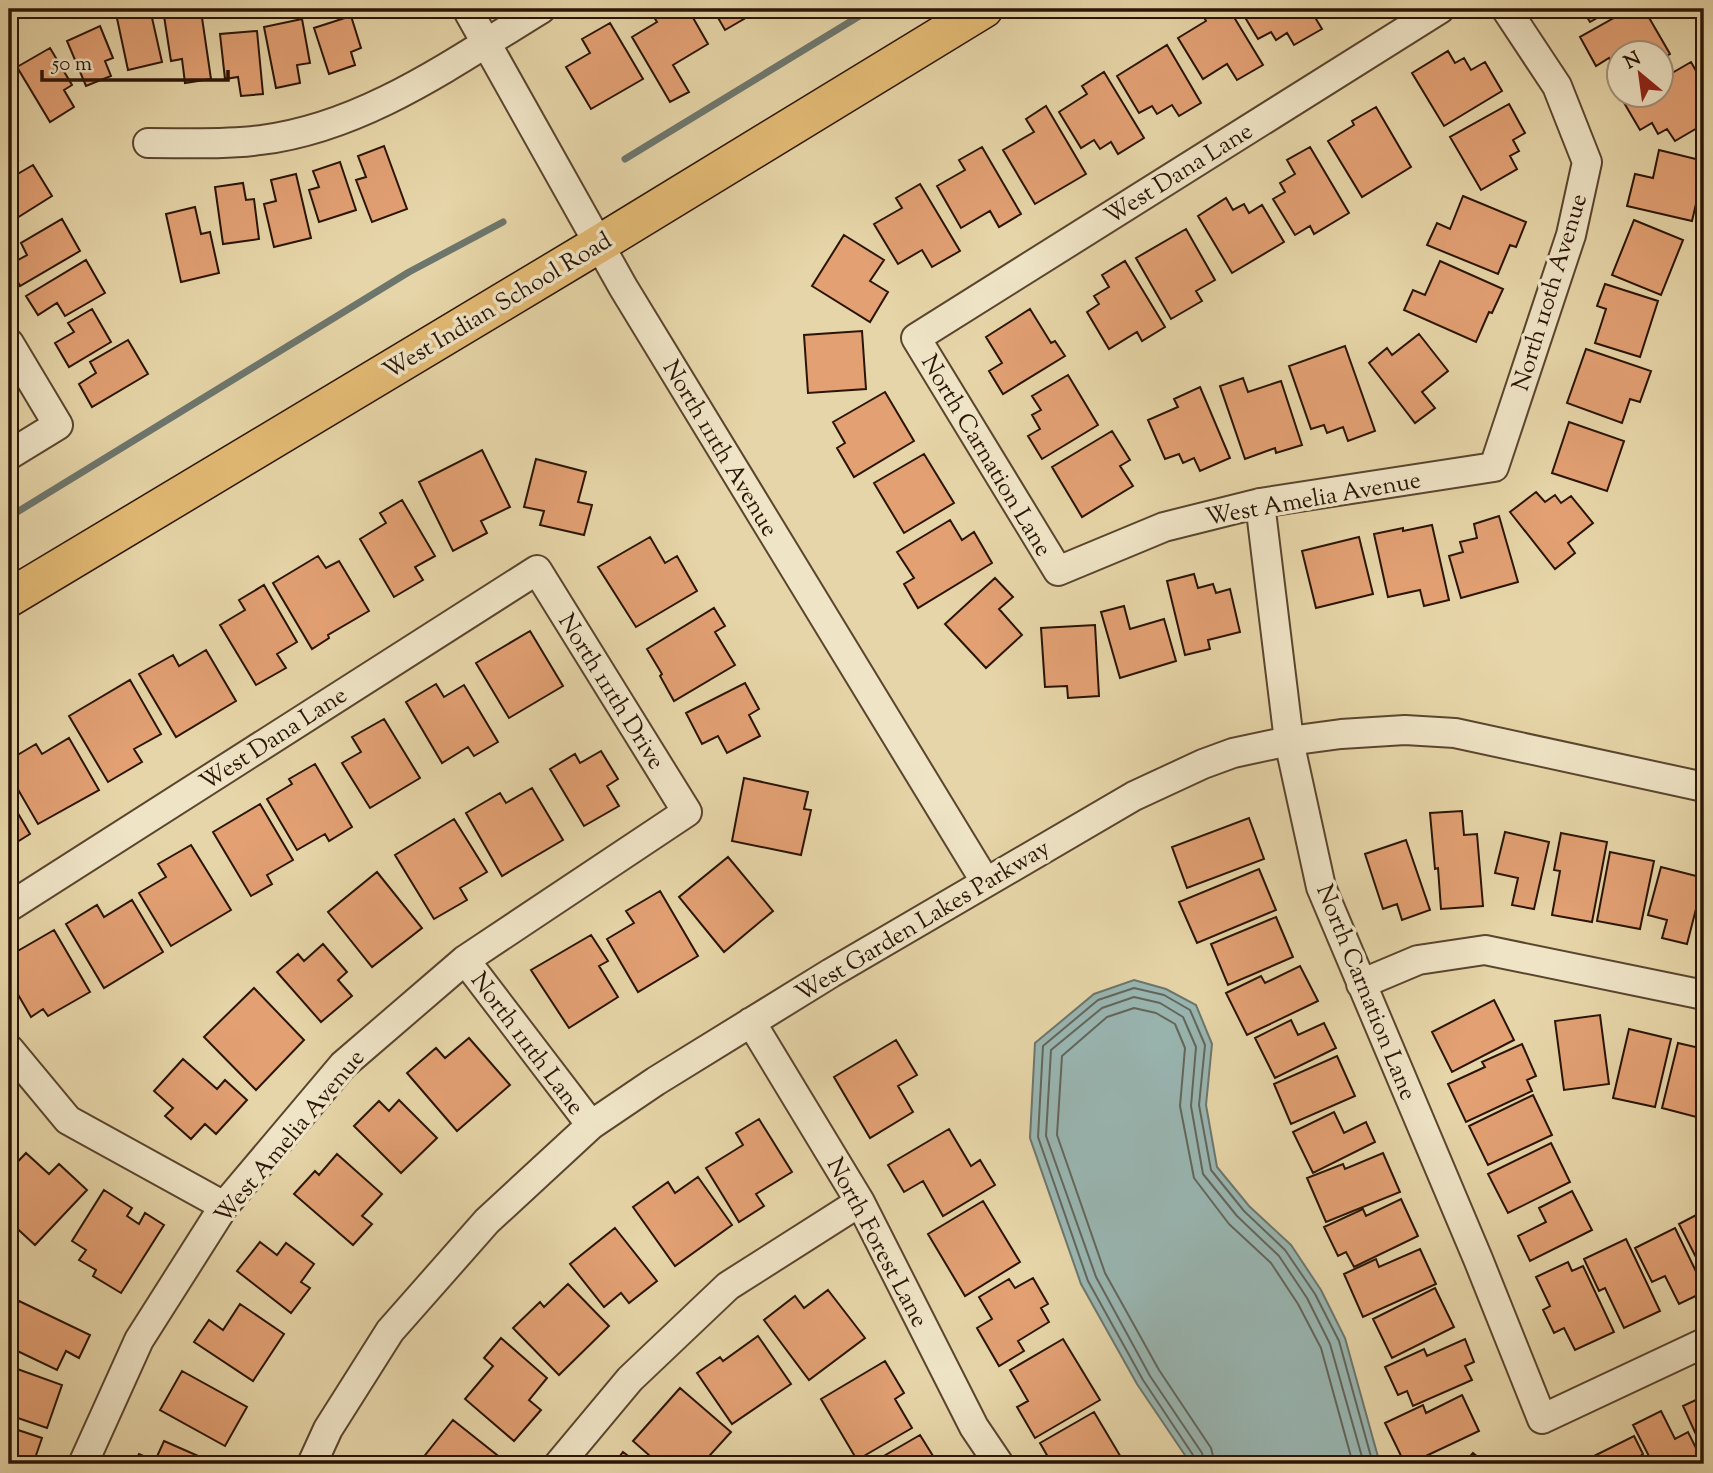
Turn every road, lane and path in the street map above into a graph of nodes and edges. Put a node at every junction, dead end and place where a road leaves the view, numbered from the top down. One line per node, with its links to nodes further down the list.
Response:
1 (467, 9): 6 (street, North 111th Avenue)
2 (541, 9): 6 (street)
3 (984, 9): 8 (main road, West Indian School Road)
4 (1440, 9): 9 (street, West Dana Lane)
5 (1506, 9): 12 (street, North 110th Avenue)
6 (486, 43): 7 (street); 8 (street, North 111th Avenue)
7 (148, 143)
8 (598, 244): 16 (main road, West Indian School Road); 20 (street, North 111th Avenue)
9 (916, 338): 15 (street, North Carnation Lane)
10 (9, 343): 11 (street)
11 (9, 455)
12 (1494, 467): 13 (street, West Amelia Avenue)
13 (1260, 503): 15 (street, West Amelia Avenue); 17 (street, North Carnation Lane)
14 (537, 570): 19 (street, North 111th Drive); 21 (street, West Dana Lane)
15 (1058, 571)
16 (9, 598)
17 (1289, 741): 18 (street, West Garden Lakes Parkway); 20 (street, West Garden Lakes Parkway); 23 (street, North Carnation Lane)
18 (1704, 787)
19 (687, 812): 22 (street, West Amelia Avenue)
20 (985, 881): 25 (street, West Garden Lakes Parkway)
21 (9, 907)
22 (464, 960): 27 (street, North 111th Lane); 29 (street, West Amelia Avenue)
23 (1361, 984): 24 (street); 30 (street, North Carnation Lane)
24 (1704, 995)
25 (751, 1023): 27 (street, West Garden Lakes Parkway); 28 (street, North Forest Lane)
26 (9, 1049): 29 (street)
27 (591, 1125): 32 (street, West Garden Lakes Parkway)
28 (860, 1202): 33 (street); 34 (street, North Forest Lane)
29 (224, 1206): 31 (street, West Amelia Avenue)
30 (1704, 1343)
31 (83, 1464)
32 (312, 1464)
33 (559, 1464)
34 (999, 1464)

